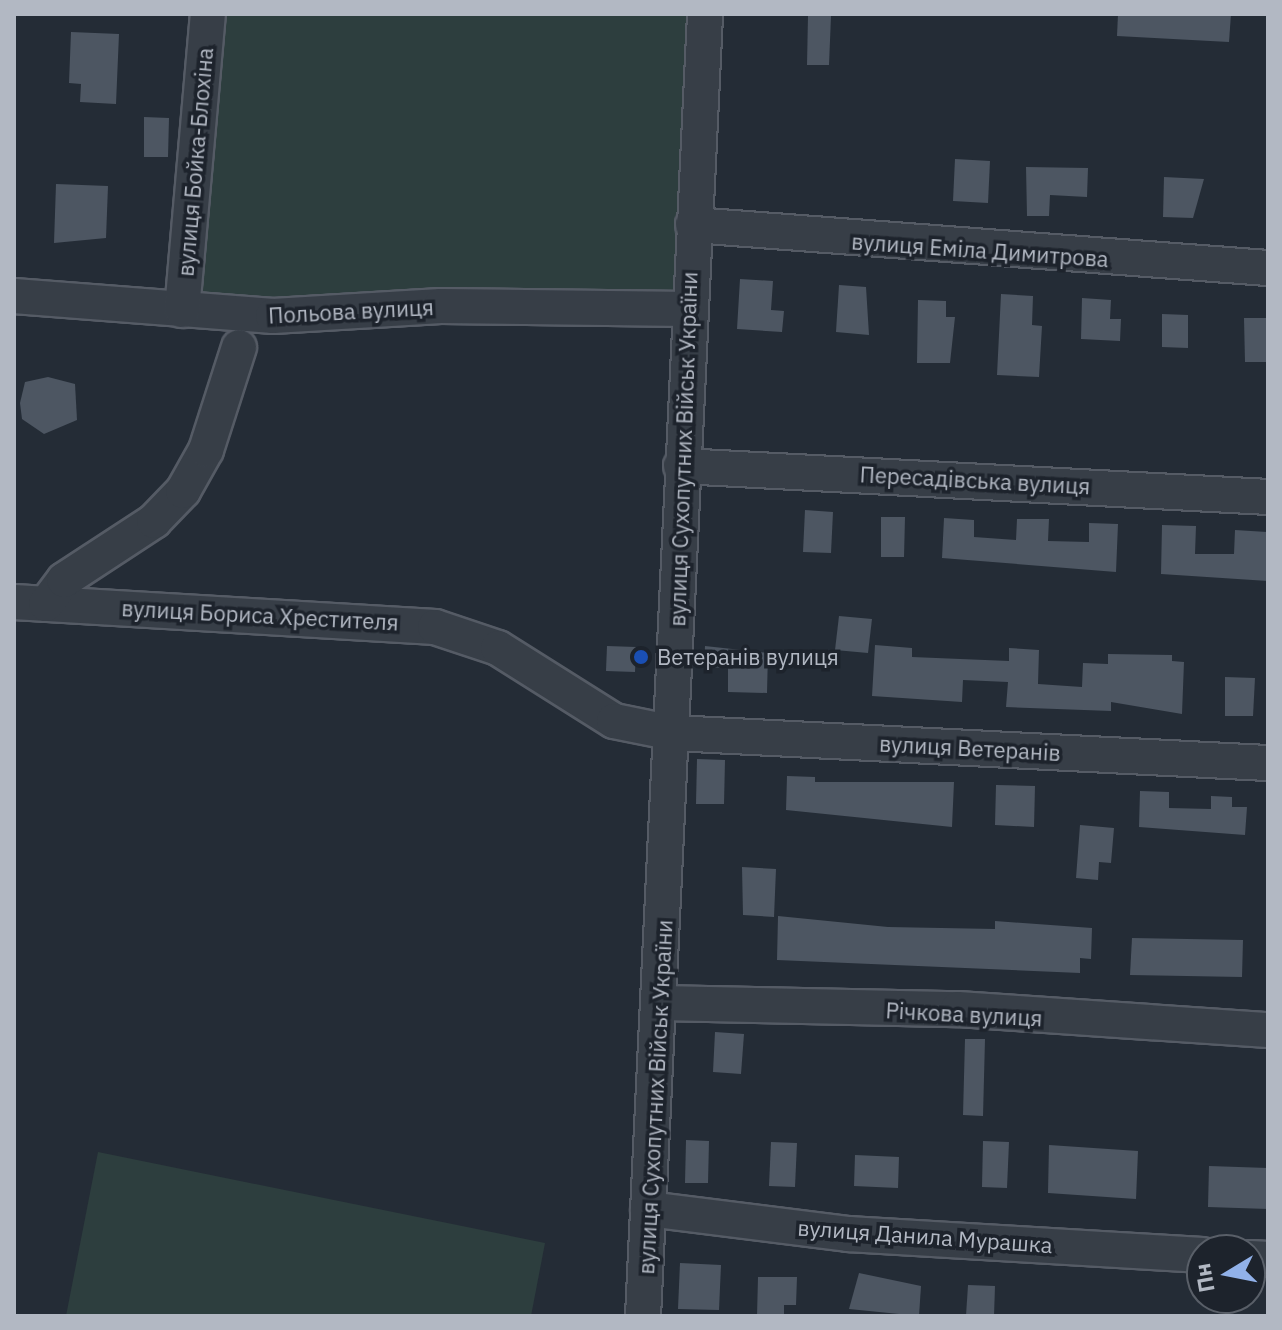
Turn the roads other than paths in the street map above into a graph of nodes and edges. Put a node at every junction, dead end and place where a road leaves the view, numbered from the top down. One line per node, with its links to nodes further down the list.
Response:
1 (208, 14): 7 (street, вулиця Бойка-Блохіна)
2 (705, 14): 3 (street, вулиця Сухопутних Військ України)
3 (693, 225): 4 (street, вулиця Еміла Димитрова); 6 (street, вулиця Сухопутних Військ України)
4 (1268, 268)
5 (14, 296): 7 (street, Польова вулиця)
6 (689, 309): 7 (street, Польова вулиця); 9 (street, вулиця Сухопутних Військ України)
7 (182, 310)
8 (239, 347): 11 (street)
9 (681, 466): 10 (street, Пересадівська вулиця); 12 (street, вулиця Сухопутних Військ України)
10 (1268, 497)
11 (30, 603): 12 (street, вулиця Бориса Хрестителя)
12 (673, 733): 13 (street, вулиця Ветеранів); 14 (street, вулиця Сухопутних Військ України)
13 (1268, 763)
14 (660, 1003): 15 (street, Річкова вулиця); 16 (street, вулиця Сухопутних Військ України)
15 (1268, 1030)
16 (648, 1209): 17 (street, вулиця Данила Мурашка); 18 (street, вулиця Сухопутних Військ України)
17 (1186, 1254)
18 (643, 1316)

